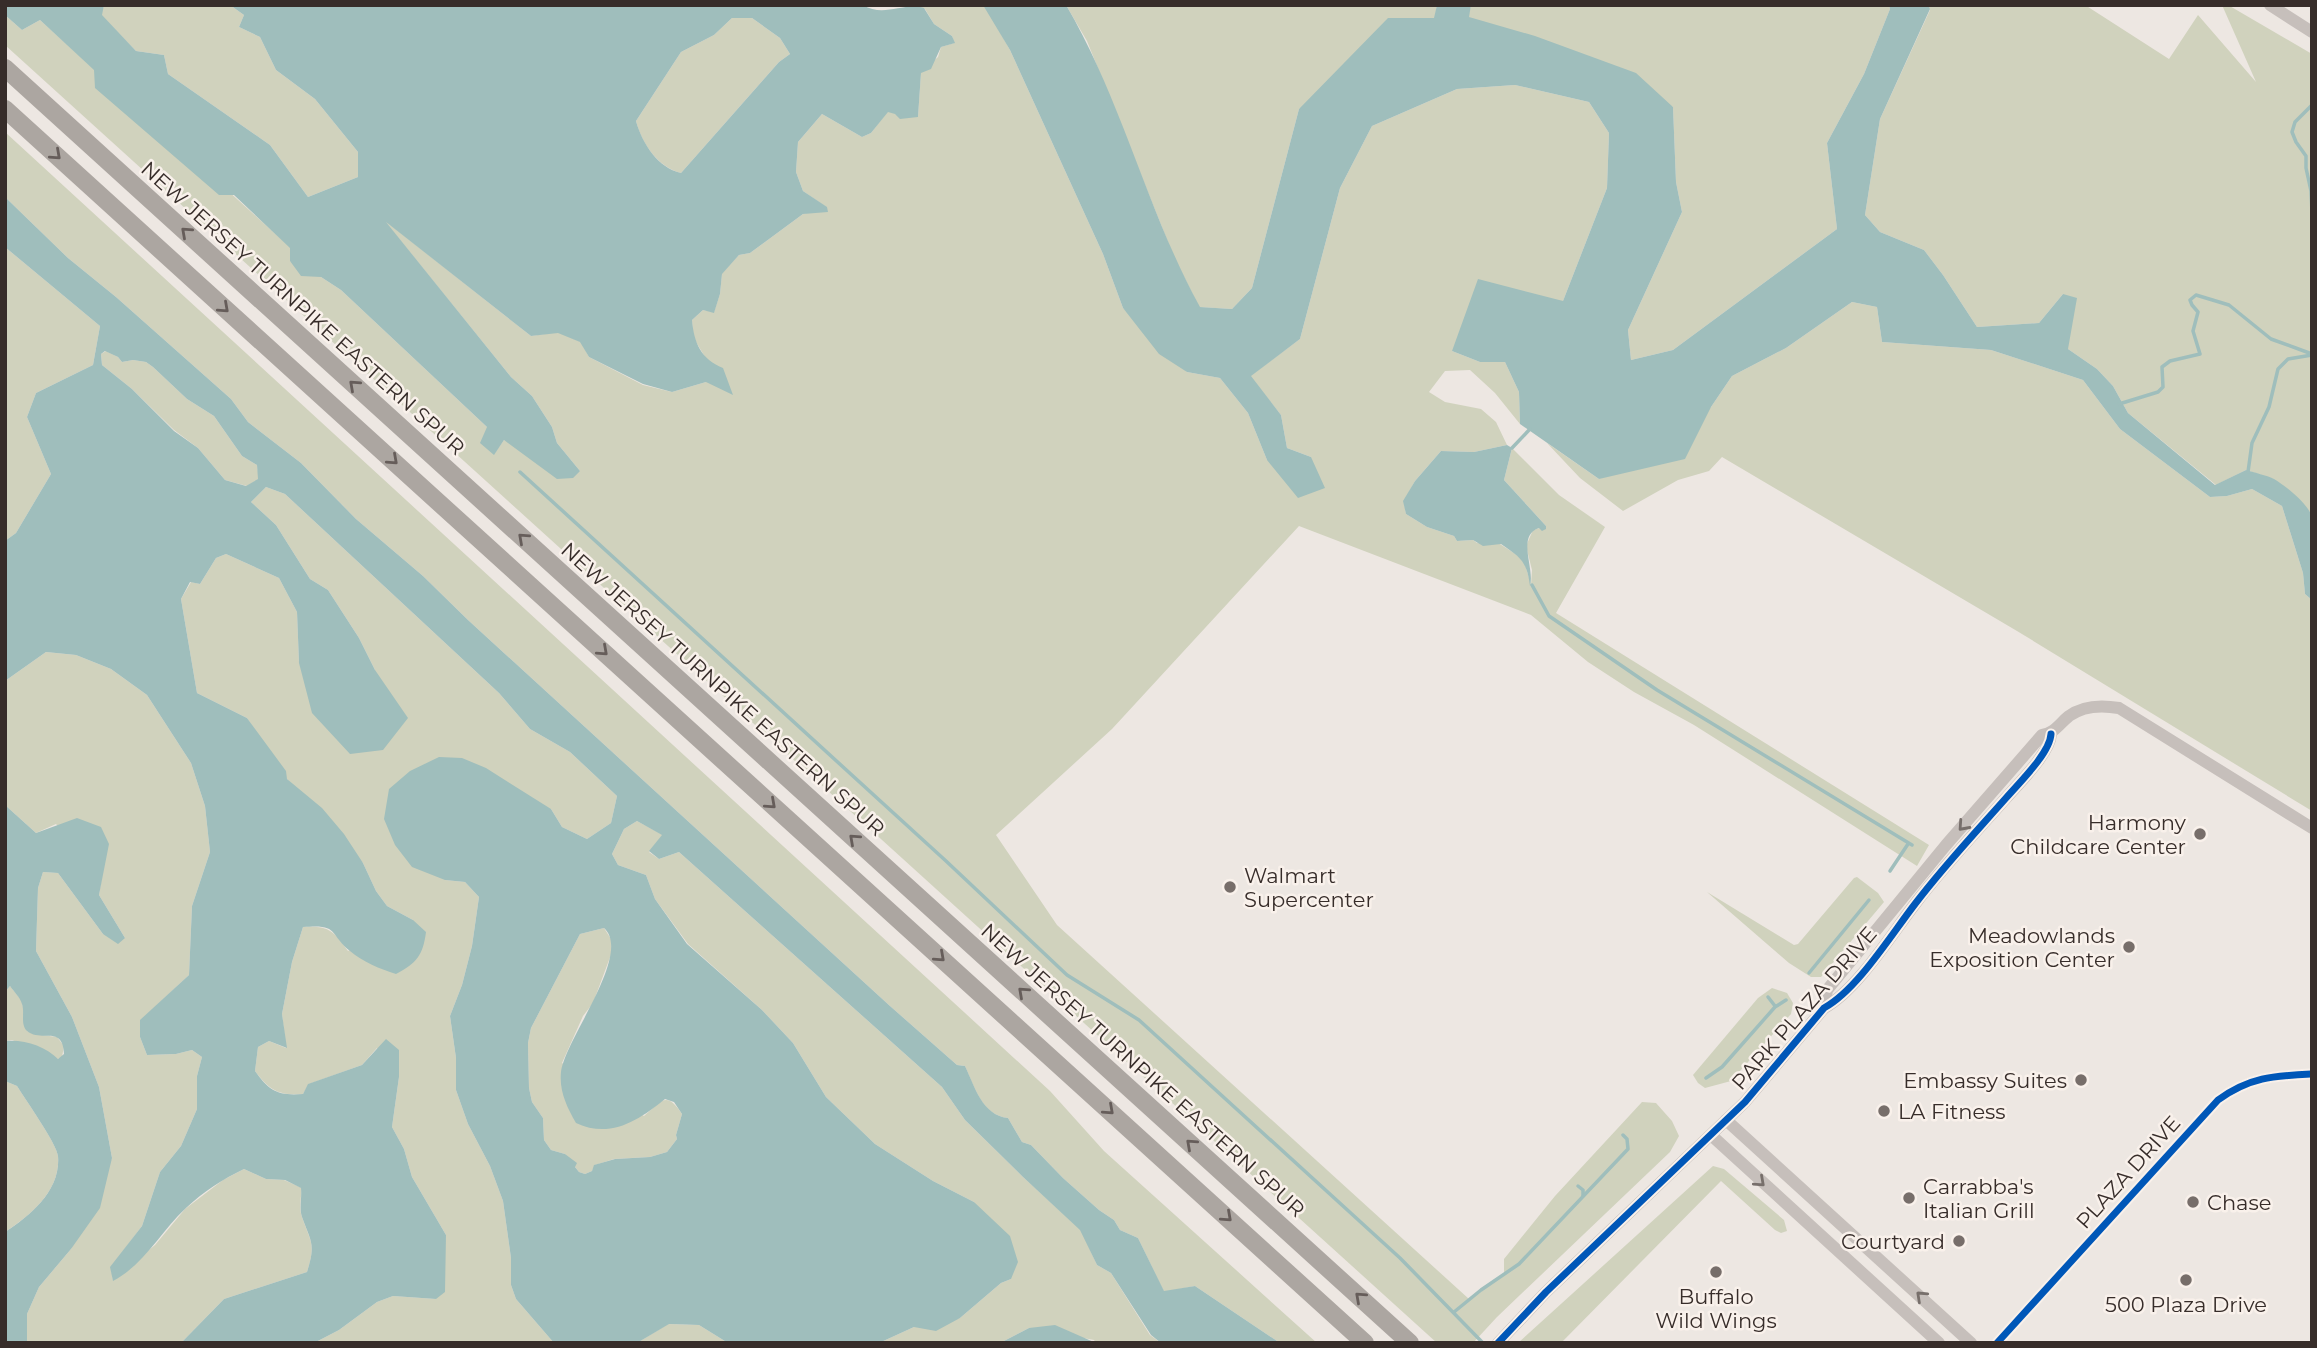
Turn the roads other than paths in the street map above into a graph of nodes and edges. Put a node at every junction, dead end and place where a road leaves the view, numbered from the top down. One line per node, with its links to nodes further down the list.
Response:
1 (2270, 5): 2 (street)
2 (2312, 32)
3 (5, 68): 10 (highway, NEW JERSEY TURNPIKE EASTERN SPUR, one-way to 3)
4 (5, 109): 9 (highway, one-way to 9)
5 (2312, 828): 7 (street, PARK PLAZA DRIVE)
6 (2312, 1074): 14 (street, PLAZA DRIVE)
7 (1726, 1120): 8 (street, PARK PLAZA DRIVE); 13 (street, one-way to 7)
8 (1711, 1135): 11 (street, PARK PLAZA DRIVE); 12 (street, one-way to 12)
9 (1366, 1343)
10 (1410, 1343)
11 (1498, 1343)
12 (1939, 1343)
13 (1971, 1343)
14 (1997, 1343)

